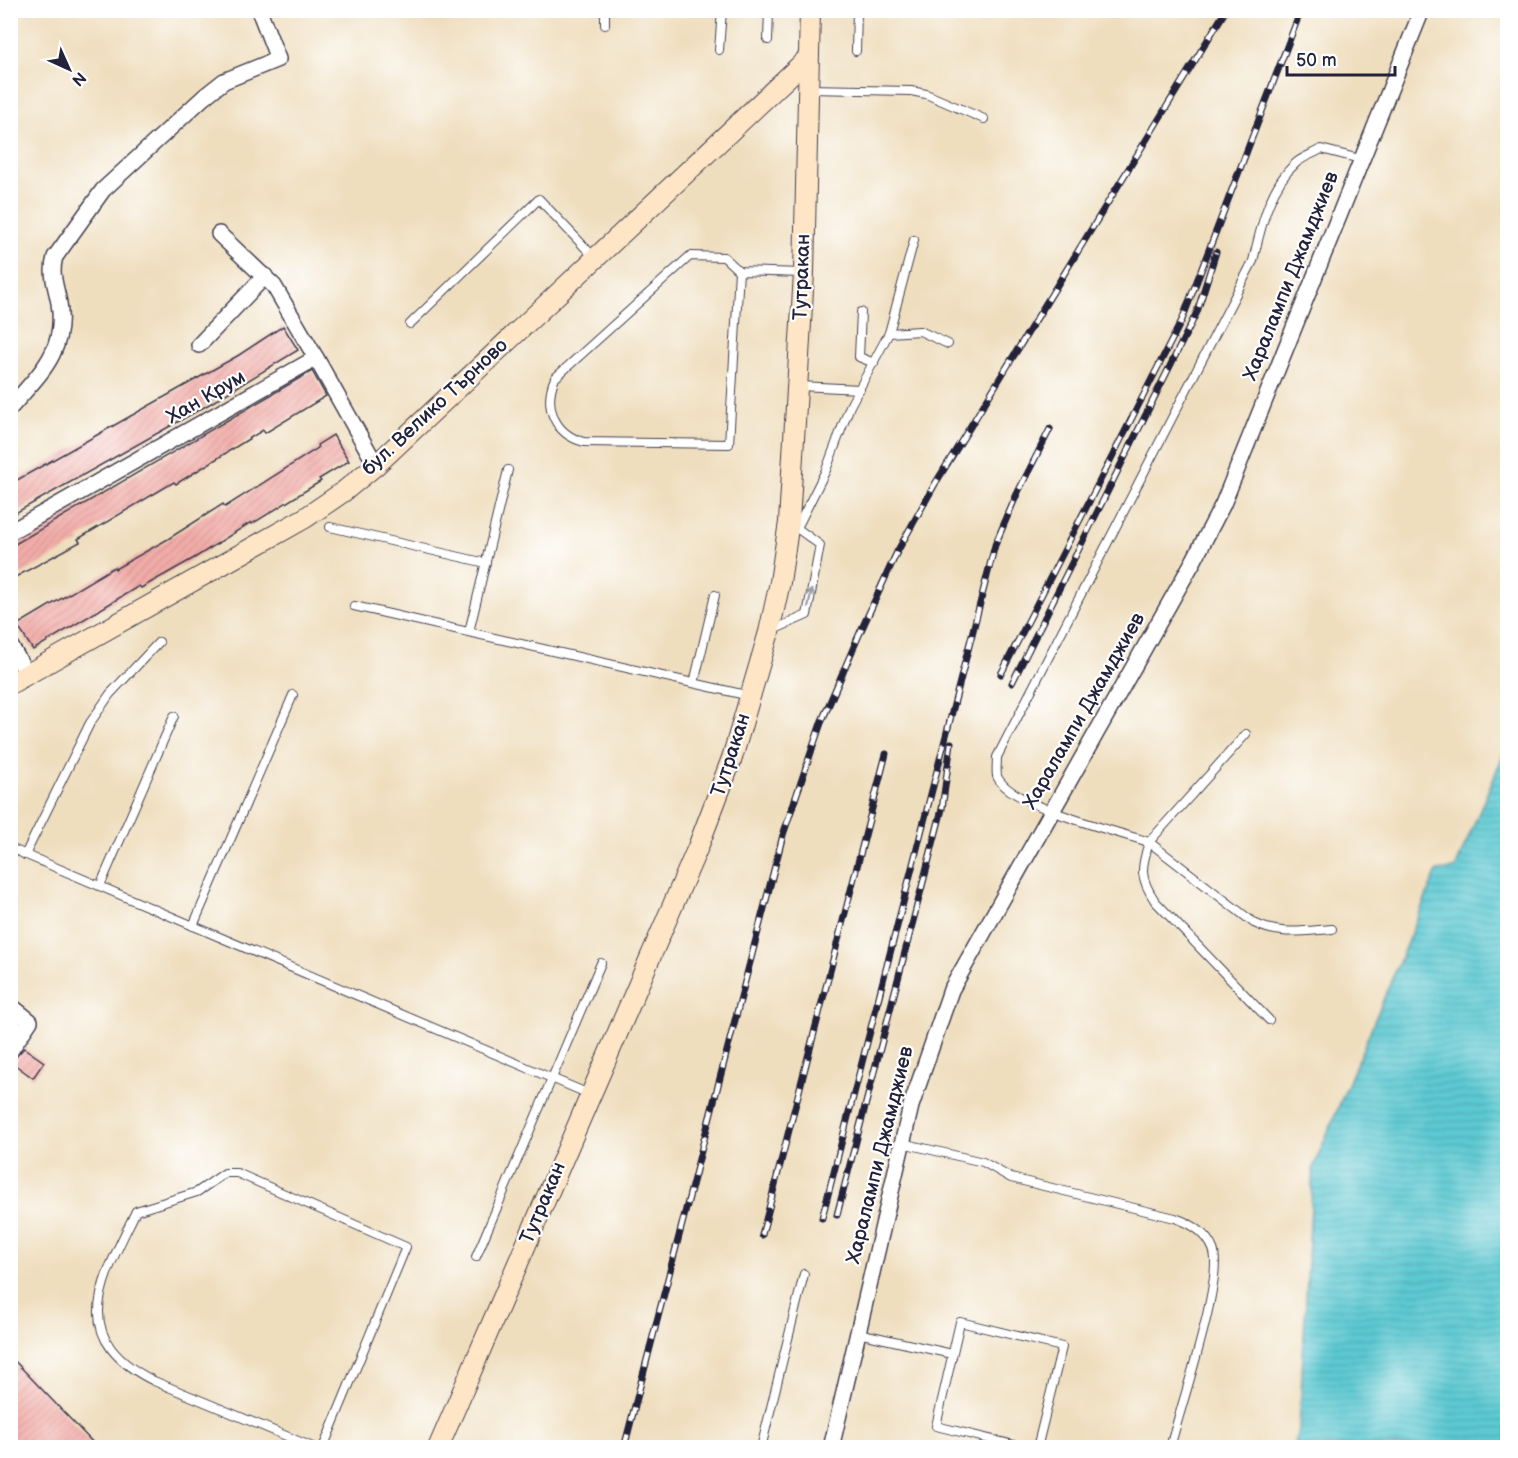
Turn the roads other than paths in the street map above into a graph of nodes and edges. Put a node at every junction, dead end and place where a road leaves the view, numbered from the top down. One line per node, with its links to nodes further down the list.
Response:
1 (260, 10): 31 (street)
2 (605, 10): 8 (lane)
3 (722, 10): 10 (lane)
4 (769, 10): 9 (lane)
5 (810, 10): 12 (street, Тутракан)
6 (857, 10): 11 (lane)
7 (1422, 10): 15 (street, Харалампи Джамджиев)
8 (605, 25)
9 (768, 40)
10 (719, 50)
11 (856, 51)
12 (807, 60): 13 (street, Тутракан); 18 (street, бул. Велико Търново)
13 (806, 89): 14 (lane); 20 (street, Тутракан)
14 (984, 119)
15 (1360, 159): 50 (street, Харалампи Джамджиев); 50 (lane)
16 (219, 234): 21 (street)
17 (914, 240): 24 (lane)
18 (594, 258): 23 (lane); 32 (street, бул. Велико Търново)
19 (739, 271): 19 (lane); 20 (lane)
20 (804, 273): 29 (street, Тутракан)
21 (265, 276): 26 (street); 27 (street)
22 (861, 312): 28 (lane)
23 (410, 324)
24 (889, 333): 25 (lane); 28 (lane)
25 (948, 344)
26 (200, 345)
27 (316, 358): 32 (street); 36 (street, Хан Крум)
28 (874, 363): 30 (lane)
29 (797, 385): 30 (lane); 34 (street, Тутракан)
30 (860, 389): 34 (lane)
31 (10, 408)
32 (376, 465): 44 (street, бул. Велико Търново)
33 (508, 470): 37 (lane)
34 (793, 525): 41 (street, Тутракан); 41 (lane, one-way to 34)
35 (330, 527): 37 (lane)
36 (10, 532)
37 (486, 563): 40 (lane)
38 (715, 595): 45 (lane)
39 (354, 606): 40 (lane)
40 (470, 632): 45 (lane)
41 (769, 632): 47 (street, Тутракан)
42 (159, 642): 53 (lane)
43 (10, 645): 44 (street)
44 (19, 679)
45 (694, 683): 47 (lane)
46 (293, 695): 55 (lane)
47 (750, 696): 62 (street, Тутракан)
48 (174, 716): 54 (lane)
49 (1246, 734): 51 (lane)
50 (1051, 812): 51 (lane); 63 (street, Харалампи Джамджиев)
51 (1149, 842): 56 (lane); 59 (lane)
52 (10, 848): 53 (lane)
53 (26, 855): 54 (lane)
54 (100, 886): 55 (lane)
55 (193, 926): 61 (lane)
56 (1332, 929)
57 (601, 963): 61 (lane)
58 (10, 1005): 60 (street)
59 (1269, 1020)
60 (10, 1050)
61 (552, 1079): 62 (lane); 64 (lane)
62 (590, 1095): 70 (street, Тутракан)
63 (902, 1143): 66 (street, Харалампи Джамджиев); 75 (lane)
64 (476, 1257)
65 (804, 1274): 71 (lane)
66 (858, 1333): 67 (lane); 72 (street, Харалампи Джамджиев)
67 (952, 1354): 73 (lane); 74 (lane)
68 (315, 1448): 69 (lane)
69 (323, 1448)
70 (438, 1448)
71 (762, 1448)
72 (831, 1448)
73 (1026, 1448)
74 (1037, 1448)
75 (1170, 1448)

